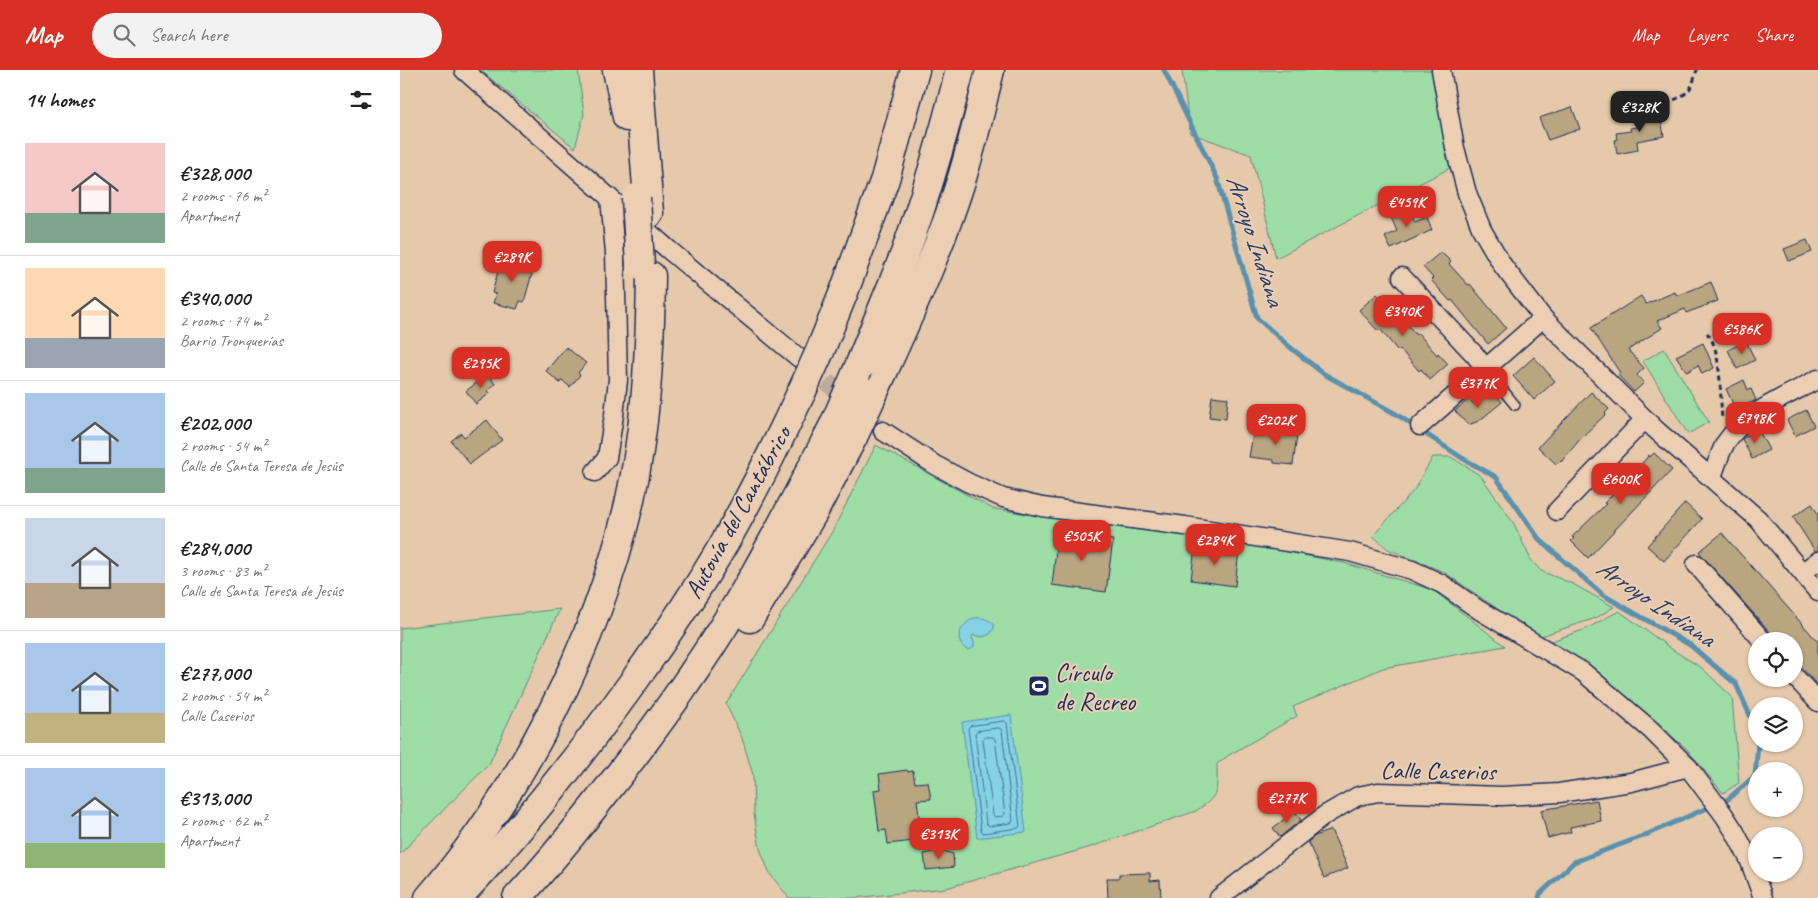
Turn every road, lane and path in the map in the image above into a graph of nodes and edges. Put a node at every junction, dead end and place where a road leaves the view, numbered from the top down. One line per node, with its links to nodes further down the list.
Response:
1 (464, 70): 12 (street)
2 (617, 70): 12 (highway)
3 (638, 70): 12 (highway)
4 (915, 70): 16 (highway, Autovía del Cantábrico)
5 (960, 70): 22 (highway, Autovía del Cantábrico, bridge)
6 (990, 70): 11 (highway)
7 (1000, 70): 11 (highway)
8 (1441, 70): 14 (street)
9 (1697, 70): 10 (path)
10 (1630, 108)
11 (970, 154): 22 (highway, bridge)
12 (632, 203): 16 (street); 25 (street); 36 (highway, bridge)
13 (1402, 277): 17 (street)
14 (1543, 318): 17 (street); 20 (street)
15 (1707, 333): 24 (path)
16 (809, 355): 37 (highway, Autovía del Cantábrico, bridge)
17 (1480, 362): 19 (lane); 21 (street)
18 (1818, 379): 24 (street)
19 (1515, 404)
20 (1646, 419): 26 (street); 27 (street)
21 (1420, 426)
22 (843, 431): 38 (highway, Autovía del Cantábrico); 39 (highway)
23 (884, 431): 35 (street)
24 (1725, 443): 26 (street)
25 (595, 472)
26 (1712, 477): 30 (street)
27 (1558, 511)
28 (1818, 561): 30 (street)
29 (1696, 564): 32 (street)
30 (1803, 572): 31 (street)
31 (1818, 592)
32 (1755, 632)
33 (1803, 686): 34 (street)
34 (1818, 702)
35 (1688, 767): 40 (street, Calle Caserios); 41 (street)
36 (429, 898)
37 (457, 898)
38 (516, 898)
39 (534, 898)
40 (1219, 898)
41 (1763, 898)

